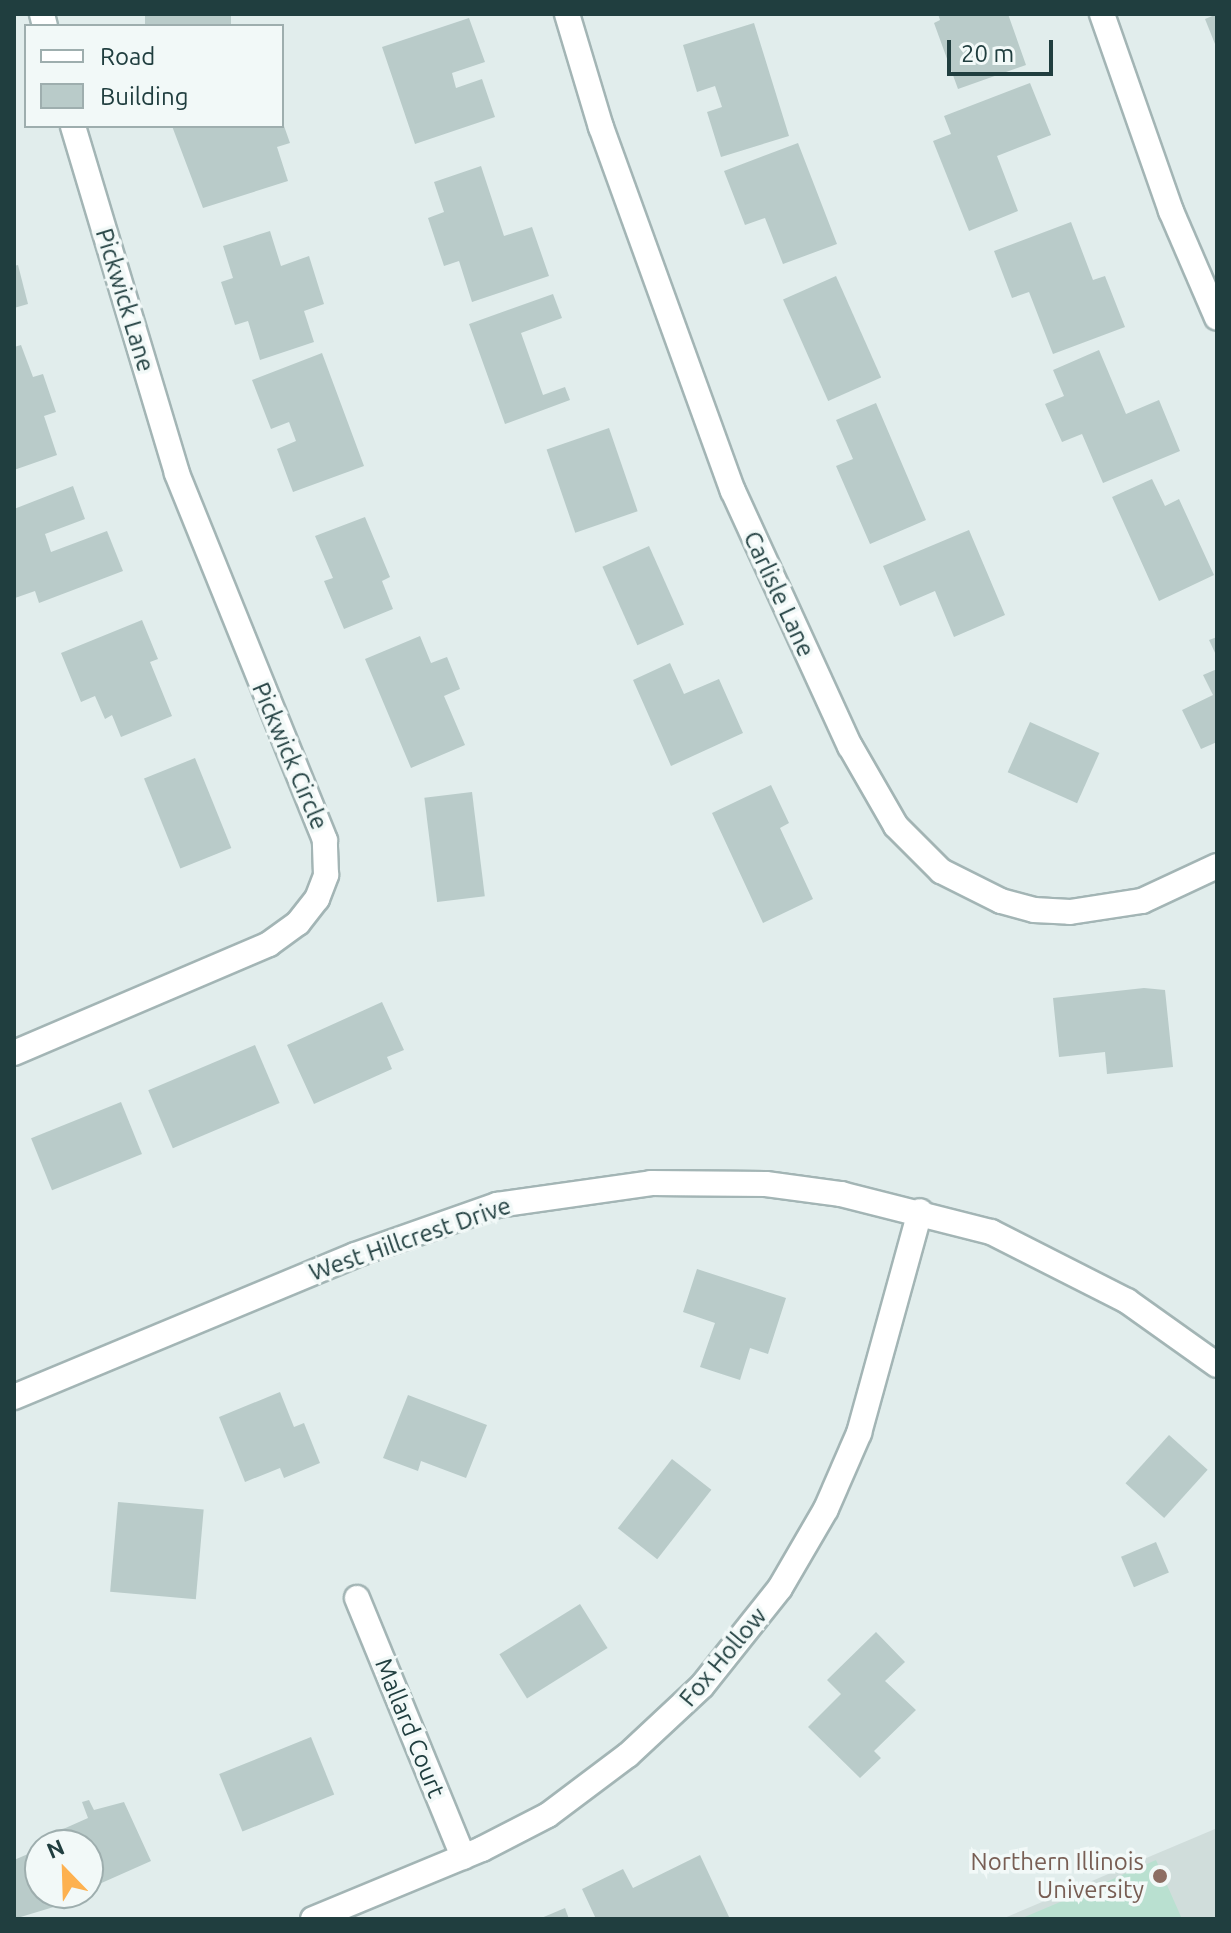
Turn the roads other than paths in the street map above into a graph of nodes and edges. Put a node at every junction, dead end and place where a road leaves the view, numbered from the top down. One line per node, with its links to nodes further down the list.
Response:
1 (567, 14): 6 (street, Carlisle Lane)
2 (1102, 14): 4 (street)
3 (74, 128): 5 (street, Pickwick Lane)
4 (1217, 318)
5 (177, 473): 7 (street, Pickwick Circle)
6 (1217, 866)
7 (14, 1053)
8 (920, 1211): 9 (street, West Hillcrest Drive); 10 (street, West Hillcrest Drive); 12 (street, Fox Hollow)
9 (1217, 1365)
10 (14, 1397)
11 (357, 1598): 12 (street, Mallard Court)
12 (463, 1857): 13 (street, Fox Hollow)
13 (313, 1919)

